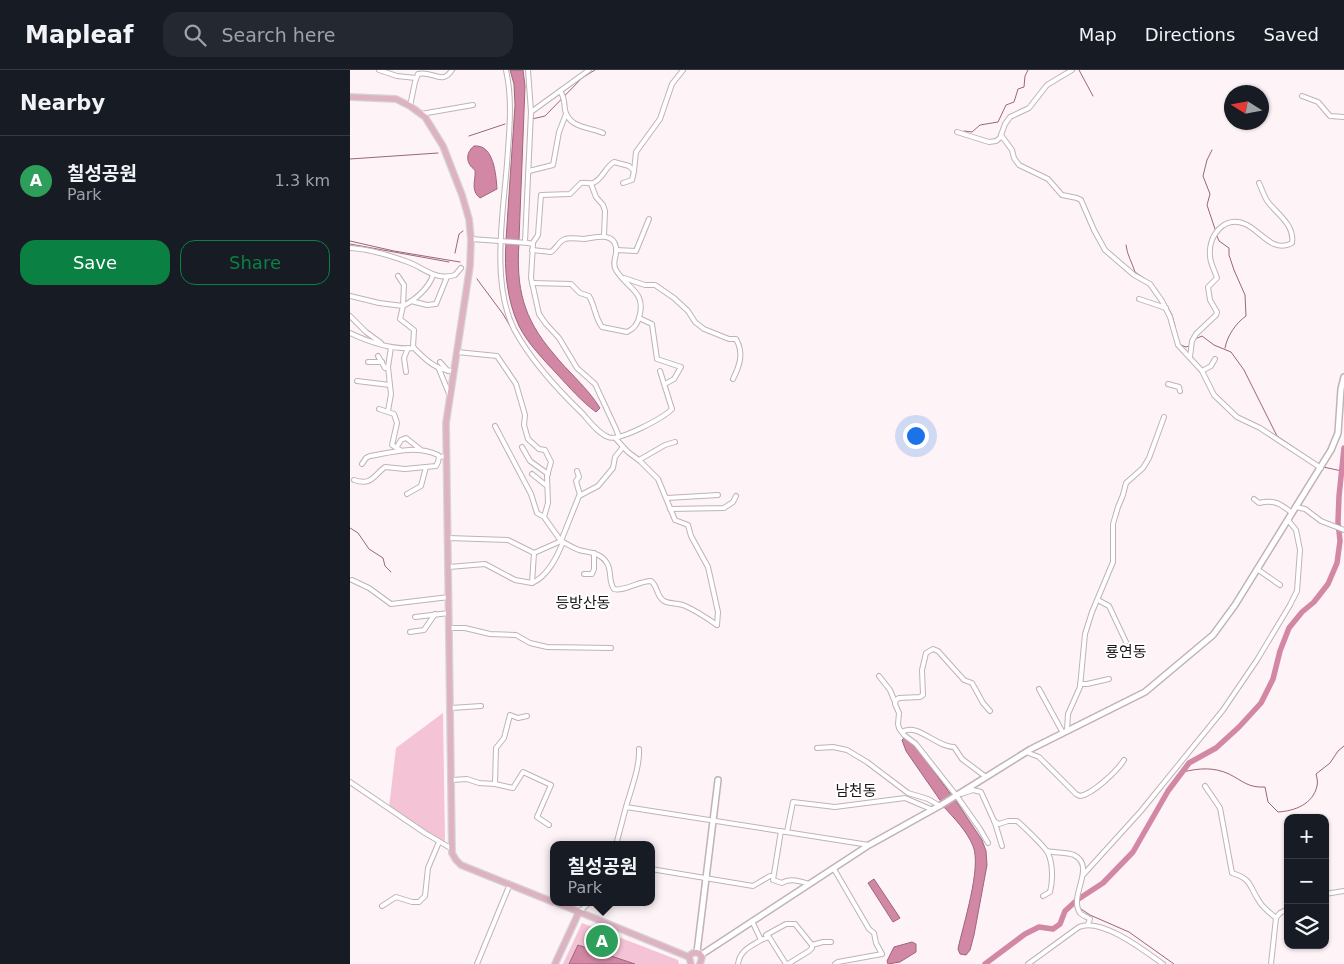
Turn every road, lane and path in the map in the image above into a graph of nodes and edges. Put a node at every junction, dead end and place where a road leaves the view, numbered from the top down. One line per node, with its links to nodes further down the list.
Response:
1 (379, 70): 8 (street)
2 (452, 70): 8 (street)
3 (506, 70): 29 (street)
4 (528, 70): 14 (street)
5 (589, 70): 9 (street)
6 (683, 70): 22 (street)
7 (1072, 70): 20 (street)
8 (416, 78): 13 (street)
9 (560, 92): 14 (street); 16 (street)
10 (1302, 96): 17 (street)
11 (350, 97): 13 (main road)
12 (473, 105): 15 (street)
13 (410, 106): 15 (main road)
14 (531, 112): 21 (street)
15 (421, 114): 28 (main road)
16 (566, 114): 19 (street); 21 (street)
17 (1344, 117)
18 (957, 132): 20 (street)
19 (604, 133)
20 (1001, 135): 45 (street)
21 (528, 171): 30 (street)
22 (634, 171): 23 (street); 25 (street)
23 (623, 183)
24 (1259, 183): 55 (street)
25 (591, 184): 27 (street); 31 (street)
26 (649, 220): 34 (street)
27 (604, 236): 33 (street); 34 (street)
28 (471, 239): 29 (street); 53 (main road)
29 (502, 241): 30 (street); 78 (street)
30 (525, 242): 31 (street)
31 (532, 244): 33 (street)
32 (350, 248): 36 (street)
33 (532, 250): 40 (street)
34 (616, 250): 39 (street)
35 (461, 268): 38 (street)
36 (433, 275): 38 (street); 43 (street)
37 (398, 276): 44 (street)
38 (447, 277): 43 (street)
39 (622, 278): 47 (street); 67 (street)
40 (532, 283): 47 (street); 78 (street)
41 (350, 296): 44 (street)
42 (1139, 299): 45 (street)
43 (411, 301): 44 (street)
44 (403, 306): 52 (street)
45 (1166, 308): 55 (street)
46 (350, 316): 49 (street)
47 (639, 318): 69 (street)
48 (350, 333): 49 (street)
49 (382, 344): 50 (street)
50 (391, 347): 51 (street); 60 (street)
51 (408, 348): 52 (street); 64 (street)
52 (414, 348): 61 (street)
53 (457, 352): 63 (main road); 93 (street)
54 (378, 356): 58 (street)
55 (1190, 357): 65 (street)
56 (1215, 359): 65 (street)
57 (368, 362): 58 (street)
58 (382, 362): 60 (street)
59 (440, 362): 63 (street)
60 (388, 368): 71 (street)
61 (439, 369): 63 (street); 73 (street)
62 (660, 370): 69 (street)
63 (451, 371): 73 (main road)
64 (406, 372)
65 (1202, 372): 90 (street)
66 (1344, 377): 90 (main road)
67 (733, 379)
68 (357, 380): 71 (street)
69 (665, 384): 78 (street)
70 (1168, 384): 72 (street)
71 (390, 385): 75 (street)
72 (1180, 391)
73 (450, 396): 85 (main road)
74 (379, 409): 75 (street)
75 (388, 412): 84 (street)
76 (1164, 417): 119 (street)
77 (495, 426): 105 (street)
78 (617, 438): 81 (street)
79 (675, 442): 87 (street)
80 (398, 445): 83 (street)
81 (624, 447): 87 (street); 97 (street)
82 (522, 448): 93 (street)
83 (420, 449): 84 (street); 86 (street)
84 (400, 450): 88 (street)
85 (447, 456): 86 (street); 108 (main road)
86 (439, 457): 89 (street)
87 (639, 460): 100 (street)
88 (362, 464)
89 (426, 467): 94 (street); 96 (street)
90 (1322, 467): 102 (main road)
91 (577, 471): 97 (street)
92 (532, 474): 95 (street)
93 (548, 474): 95 (street)
94 (354, 480)
95 (547, 486): 105 (street)
96 (407, 494)
97 (580, 495): 109 (street)
98 (718, 495): 100 (street)
99 (736, 496): 103 (street)
100 (667, 498): 103 (street)
101 (1254, 499): 104 (street)
102 (1296, 507): 104 (main road); 107 (street)
103 (670, 509): 110 (street)
104 (1292, 513): 106 (main road)
105 (544, 517): 109 (street)
106 (1288, 520): 113 (main road); 168 (street)
107 (1344, 530)
108 (448, 538): 111 (street); 112 (main road)
109 (562, 542): 110 (street); 111 (street); 116 (street)
110 (594, 553): 114 (street)
111 (534, 554): 116 (street)
112 (449, 567): 116 (street); 118 (main road)
113 (1257, 569): 117 (street); 137 (main road)
114 (584, 574)
115 (352, 580): 118 (street)
116 (532, 583)
117 (1280, 585)
118 (449, 597): 120 (main road)
119 (1098, 600): 125 (street); 129 (street)
120 (449, 613): 121 (street); 123 (main road)
121 (435, 614): 122 (street); 124 (street)
122 (415, 617)
123 (450, 628): 126 (street); 133 (main road)
124 (410, 632)
125 (1126, 642)
126 (611, 648)
127 (879, 676): 131 (street)
128 (1109, 679): 129 (street)
129 (1080, 684): 137 (street)
130 (1039, 690): 137 (street)
131 (895, 704): 134 (street); 136 (street)
132 (481, 706): 133 (street)
133 (451, 708): 143 (main road)
134 (990, 711)
135 (527, 716): 146 (street)
136 (902, 732): 142 (street); 149 (street)
137 (1065, 732): 140 (main road)
138 (639, 748): 151 (street)
139 (817, 748): 148 (street)
140 (1026, 752): 141 (street); 142 (main road)
141 (1124, 760)
142 (986, 777): 149 (main road)
143 (452, 780): 146 (street); 164 (main road)
144 (718, 780): 154 (main road)
145 (350, 782): 160 (street)
146 (495, 784): 156 (street)
147 (1205, 786): 182 (street)
148 (908, 793): 150 (street); 152 (street)
149 (956, 796): 152 (main road); 155 (street); 161 (street)
150 (905, 798): 153 (street); 158 (street)
151 (626, 806): 154 (street); 159 (street)
152 (940, 806): 153 (main road)
153 (933, 810): 162 (main road)
154 (713, 820): 157 (street); 170 (main road)
155 (994, 821): 163 (street); 165 (street)
156 (549, 825)
157 (781, 831): 158 (street); 169 (street)
158 (787, 832): 162 (street)
159 (617, 841)
160 (439, 842): 164 (street); 177 (street)
161 (988, 843)
162 (869, 846): 166 (main road)
163 (1002, 846)
164 (452, 849): 171 (main road)
165 (1047, 851): 168 (street); 175 (street)
166 (834, 869): 172 (main road); 197 (street)
167 (655, 871): 170 (street)
168 (1082, 875): 184 (street)
169 (773, 876): 170 (street); 172 (street)
170 (707, 878): 189 (main road)
171 (510, 884): 176 (main road); 191 (street)
172 (810, 885): 183 (main road)
173 (1344, 891): 174 (street)
174 (1329, 893)
175 (1043, 896)
176 (550, 900)
177 (382, 906)
178 (564, 906): 181 (main road)
179 (586, 906): 181 (street)
180 (1284, 910): 182 (street)
181 (579, 912): 190 (main road); 192 (main road)
182 (1276, 918): 200 (street)
183 (752, 921): 186 (street); 189 (main road)
184 (1088, 924): 198 (street); 199 (street)
185 (769, 937): 186 (street); 188 (street); 196 (street)
186 (761, 940): 195 (street)
187 (831, 942): 188 (street)
188 (812, 946): 196 (street)
189 (699, 953): 190 (main road); 194 (main road)
190 (689, 957): 193 (main road)
191 (477, 964)
192 (555, 964)
193 (691, 964)
194 (700, 964)
195 (738, 964)
196 (787, 964)
197 (835, 964)
198 (1028, 964)
199 (1163, 964)
200 (1271, 964)

